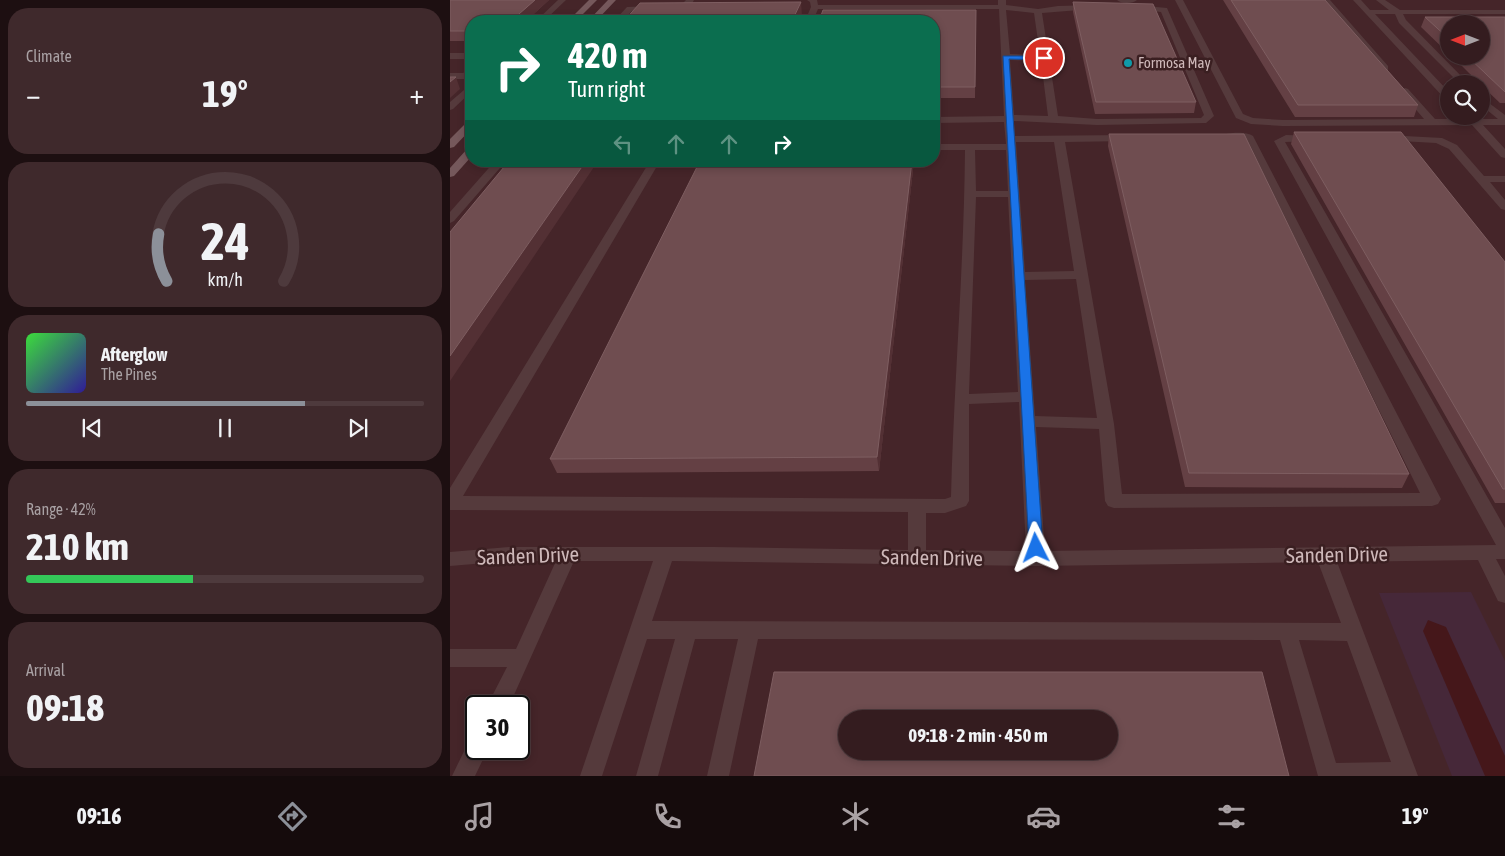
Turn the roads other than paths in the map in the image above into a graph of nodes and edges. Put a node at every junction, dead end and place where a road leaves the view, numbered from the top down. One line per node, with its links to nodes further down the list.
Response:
1 (562, 0): 22 (street)
2 (593, 0): 23 (main road)
3 (612, 0): 24 (main road)
4 (636, 0): 17 (street)
5 (690, 0): 17 (street)
6 (1133, 0): 15 (street)
7 (1179, 0): 50 (street)
8 (1326, 0): 27 (street)
9 (1357, 0): 19 (street)
10 (1380, 0): 20 (street)
11 (812, 3): 12 (street)
12 (934, 4): 13 (street)
13 (966, 4): 14 (street); 26 (street)
14 (1002, 4): 18 (street); 31 (street)
15 (1119, 4): 44 (street)
16 (1097, 7): 18 (street)
17 (630, 9): 25 (street)
18 (1038, 11): 32 (street)
19 (1368, 12): 20 (street); 28 (street)
20 (1398, 12): 21 (street); 36 (street)
21 (1505, 12)
22 (546, 15)
23 (578, 15)
24 (598, 15)
25 (624, 15)
26 (966, 17)
27 (1362, 31): 28 (street); 38 (street)
28 (1386, 31): 40 (street)
29 (450, 56): 30 (street)
30 (465, 56)
31 (1006, 57): 32 (street); 45 (street)
32 (1044, 58): 44 (street)
33 (450, 66): 34 (street)
34 (465, 66)
35 (465, 74): 37 (street)
36 (1456, 75)
37 (450, 76)
38 (1393, 76)
39 (1399, 84): 50 (street)
40 (1440, 88)
41 (465, 92): 42 (street)
42 (450, 108)
43 (1490, 108): 49 (street)
44 (1054, 118): 45 (street)
45 (1010, 119): 46 (street); 58 (street)
46 (940, 120)
47 (1490, 120): 49 (street)
48 (1440, 121): 50 (street)
49 (1505, 121)
50 (1432, 122)
51 (1478, 125): 63 (street)
52 (465, 130): 59 (main road)
53 (1208, 137): 79 (street)
54 (1149, 138): 57 (street)
55 (1323, 138): 83 (street)
56 (1370, 138): 68 (street)
57 (1059, 139): 58 (street); 74 (street)
58 (1011, 143): 62 (street); 71 (street)
59 (450, 146): 60 (main road)
60 (465, 146)
61 (940, 147): 62 (street)
62 (970, 147): 70 (street)
63 (1503, 152)
64 (465, 158): 67 (main road)
65 (496, 167): 73 (street)
66 (651, 167): 81 (street)
67 (450, 174)
68 (1481, 179): 69 (street); 72 (street)
69 (1505, 179)
70 (970, 194): 71 (street); 77 (street)
71 (1014, 194): 75 (street)
72 (1505, 207)
73 (450, 218)
74 (1081, 275): 75 (street); 79 (street)
75 (1019, 276): 76 (street)
76 (1026, 397): 77 (street); 78 (street)
77 (961, 398): 82 (street)
78 (1028, 421): 79 (street); 91 (street)
79 (1106, 424)
80 (450, 503): 82 (street)
81 (450, 503)
82 (917, 506): 89 (street)
83 (1505, 544)
84 (1505, 552): 85 (street, Sanden Drive)
85 (1484, 553): 88 (street, Sanden Drive); 92 (street)
86 (568, 554): 87 (street, Sanden Drive); 90 (street, Sanden Drive); 99 (street)
87 (665, 554): 89 (street, Sanden Drive); 93 (street)
88 (1326, 555): 91 (street, Sanden Drive); 97 (street)
89 (917, 557): 91 (street, Sanden Drive)
90 (450, 559)
91 (1036, 559)
92 (1505, 595)
93 (640, 630): 94 (street); 104 (street)
94 (687, 630): 95 (street); 105 (street)
95 (750, 630): 96 (street); 106 (street)
96 (1287, 632): 97 (street); 102 (street)
97 (1354, 632): 102 (street)
98 (450, 658): 99 (street)
99 (522, 658): 100 (street)
100 (504, 695)
101 (471, 760): 103 (street)
102 (1407, 775)
103 (463, 776)
104 (591, 776)
105 (647, 776)
106 (718, 776)

